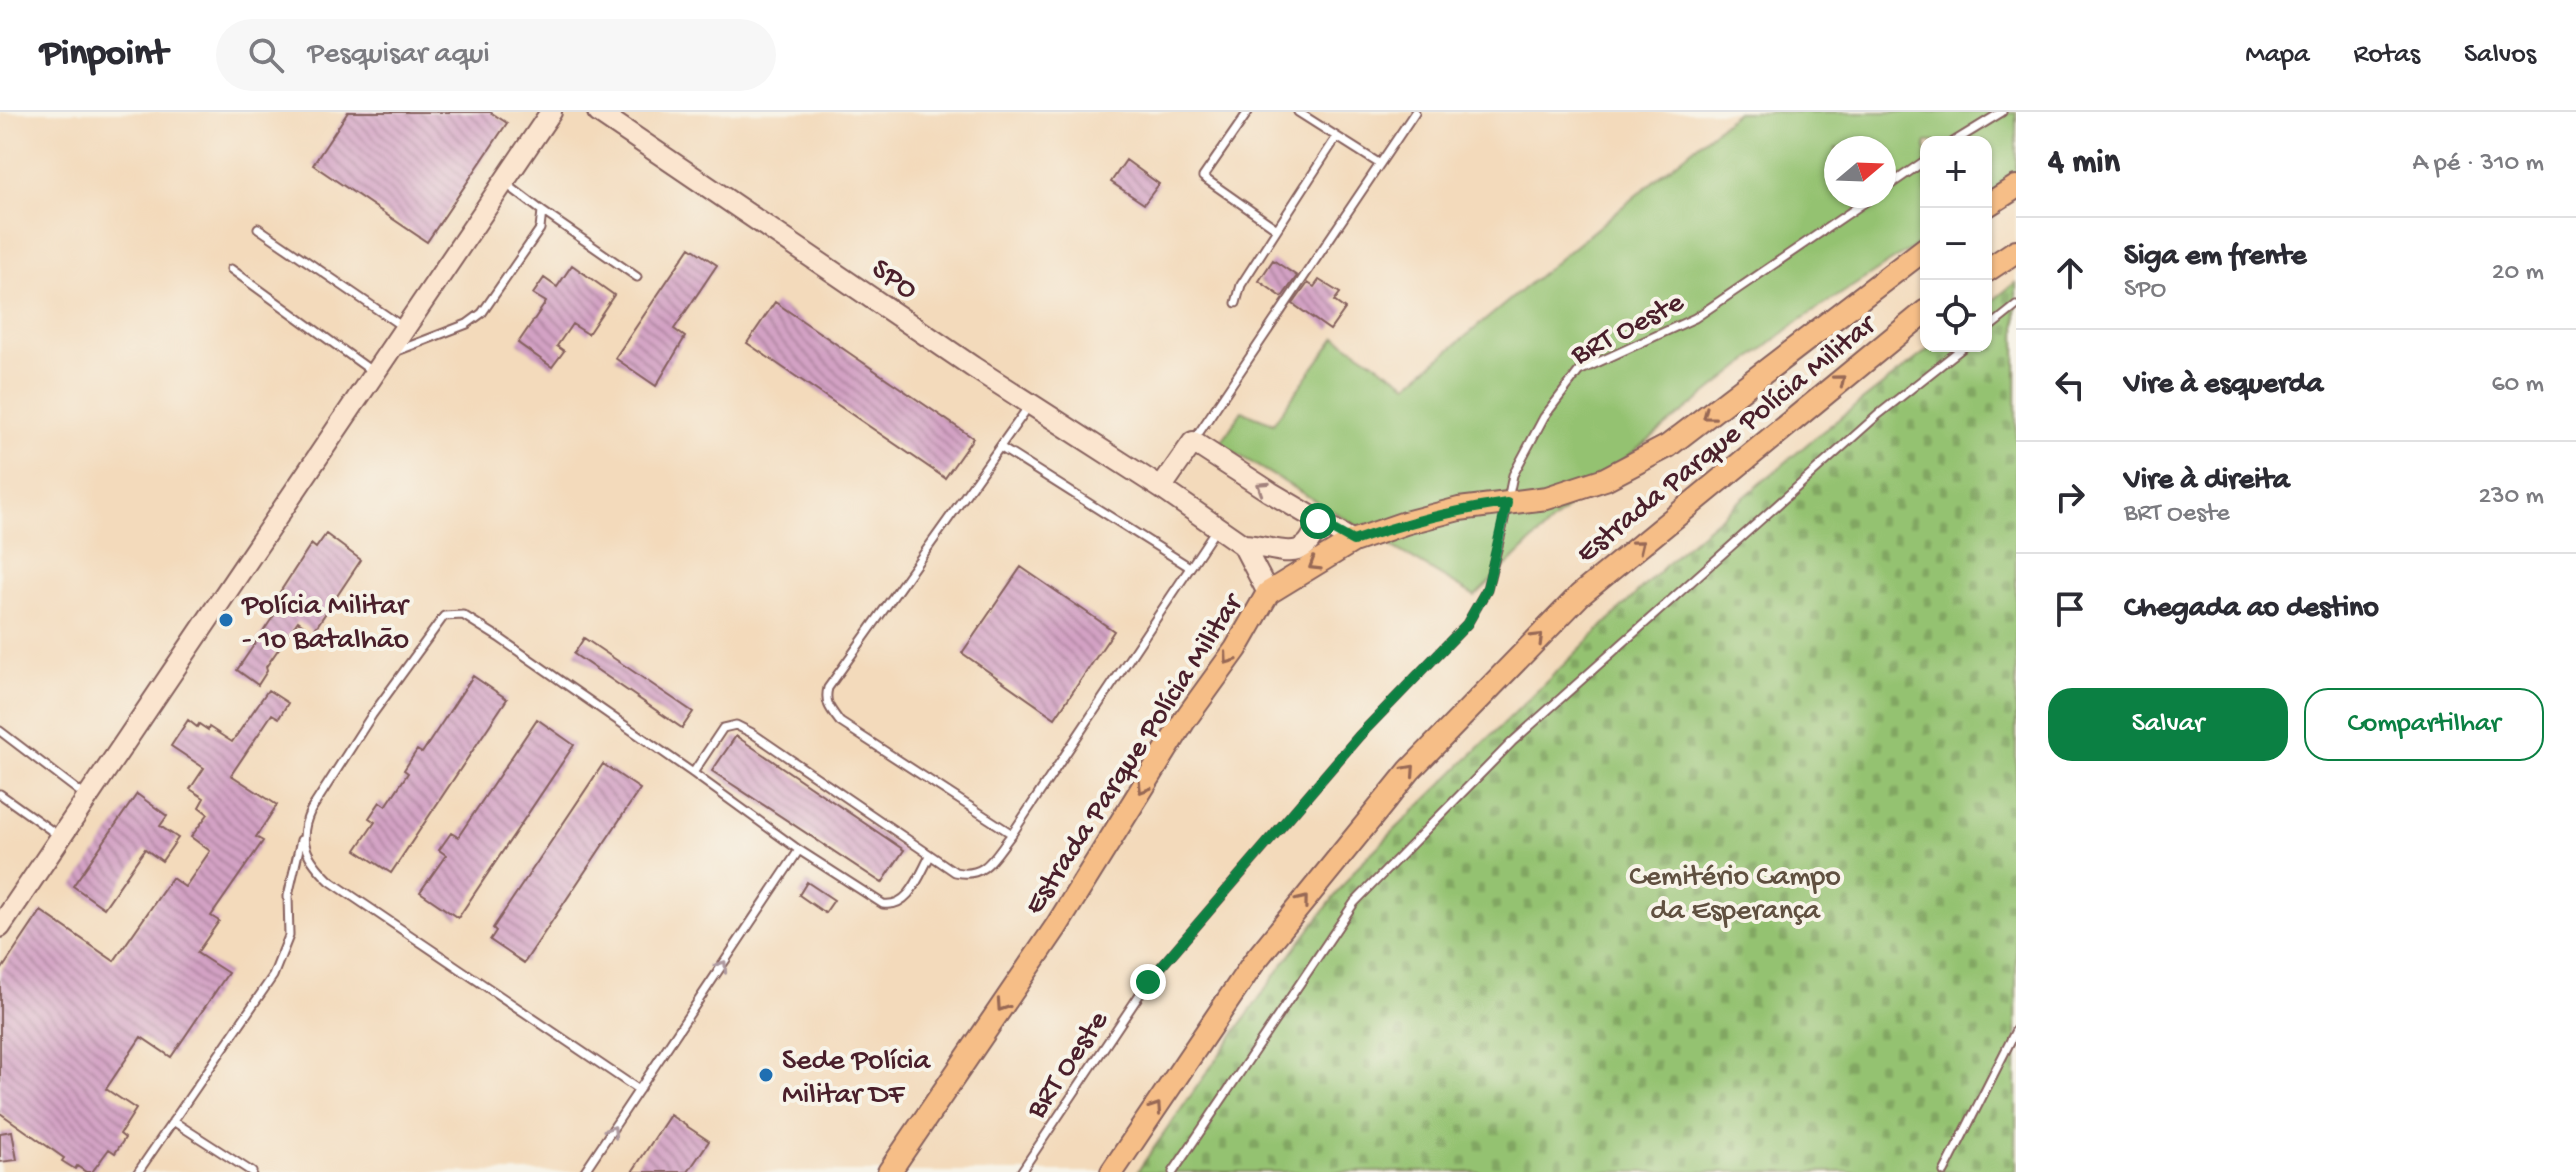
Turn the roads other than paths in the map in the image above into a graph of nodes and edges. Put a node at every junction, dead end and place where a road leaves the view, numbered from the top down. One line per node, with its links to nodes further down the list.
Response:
1 (551, 112): 12 (street)
2 (598, 112): 32 (street, SPO)
3 (1248, 112): 18 (lane)
4 (1298, 112): 8 (lane)
5 (1415, 112): 9 (lane)
6 (2002, 112): 7 (lane)
7 (1963, 136)
8 (1336, 138): 9 (lane); 18 (lane)
9 (1380, 164): 33 (lane)
10 (1920, 164): 11 (lane)
11 (1896, 181)
12 (504, 182): 16 (lane); 28 (street)
13 (2016, 187): 14 (main road)
14 (1992, 202)
15 (1856, 208): 36 (lane, BRT Oeste)
16 (542, 211): 23 (lane); 30 (lane)
17 (258, 228): 28 (lane)
18 (1277, 229): 24 (lane)
19 (2016, 251): 21 (main road)
20 (1920, 253): 36 (main road, Estrada Parque Polícia Militar, one-way to 36)
21 (1992, 267)
22 (231, 269): 31 (lane)
23 (637, 277)
24 (1236, 303)
25 (2016, 306): 27 (lane)
26 (1920, 316): 61 (main road, Estrada Parque Polícia Militar, one-way to 26)
27 (1992, 325)
28 (405, 328): 30 (street)
29 (1957, 352): 62 (lane)
30 (388, 354): 31 (street)
31 (375, 374): 46 (street)
32 (1030, 403): 34 (lane); 35 (street, SPO)
33 (1193, 442): 35 (street); 37 (street, one-way to 33)
34 (1000, 447): 41 (lane); 48 (lane)
35 (1161, 488): 38 (street, SPO)
36 (1507, 503): 39 (main road, Estrada Parque Polícia Militar); 60 (lane, BRT Oeste)
37 (1318, 521): 39 (street); 40 (street)
38 (1217, 528): 40 (street, SPO); 41 (lane)
39 (1353, 541): 42 (main road, Estrada Parque Polícia Militar, one-way to 42)
40 (1243, 545): 42 (street, SPO)
41 (1188, 566): 48 (lane)
42 (1268, 593): 59 (main road, Estrada Parque Polícia Militar, one-way to 59)
43 (0, 731): 46 (lane)
44 (693, 773): 47 (lane); 50 (lane); 51 (lane)
45 (0, 794): 49 (lane)
46 (86, 797): 49 (street)
47 (303, 834): 54 (lane); 55 (lane)
48 (1012, 834): 51 (lane)
49 (59, 836): 52 (street)
50 (799, 850): 51 (lane); 54 (lane, one-way to 50)
51 (930, 856)
52 (0, 927)
53 (2016, 1030): 63 (lane)
54 (639, 1090): 58 (lane, one-way to 54)
55 (173, 1121): 56 (lane); 57 (lane)
56 (138, 1172)
57 (252, 1172)
58 (584, 1172)
59 (889, 1172)
60 (1021, 1172)
61 (1112, 1172)
62 (1173, 1172)
63 (1944, 1172)

